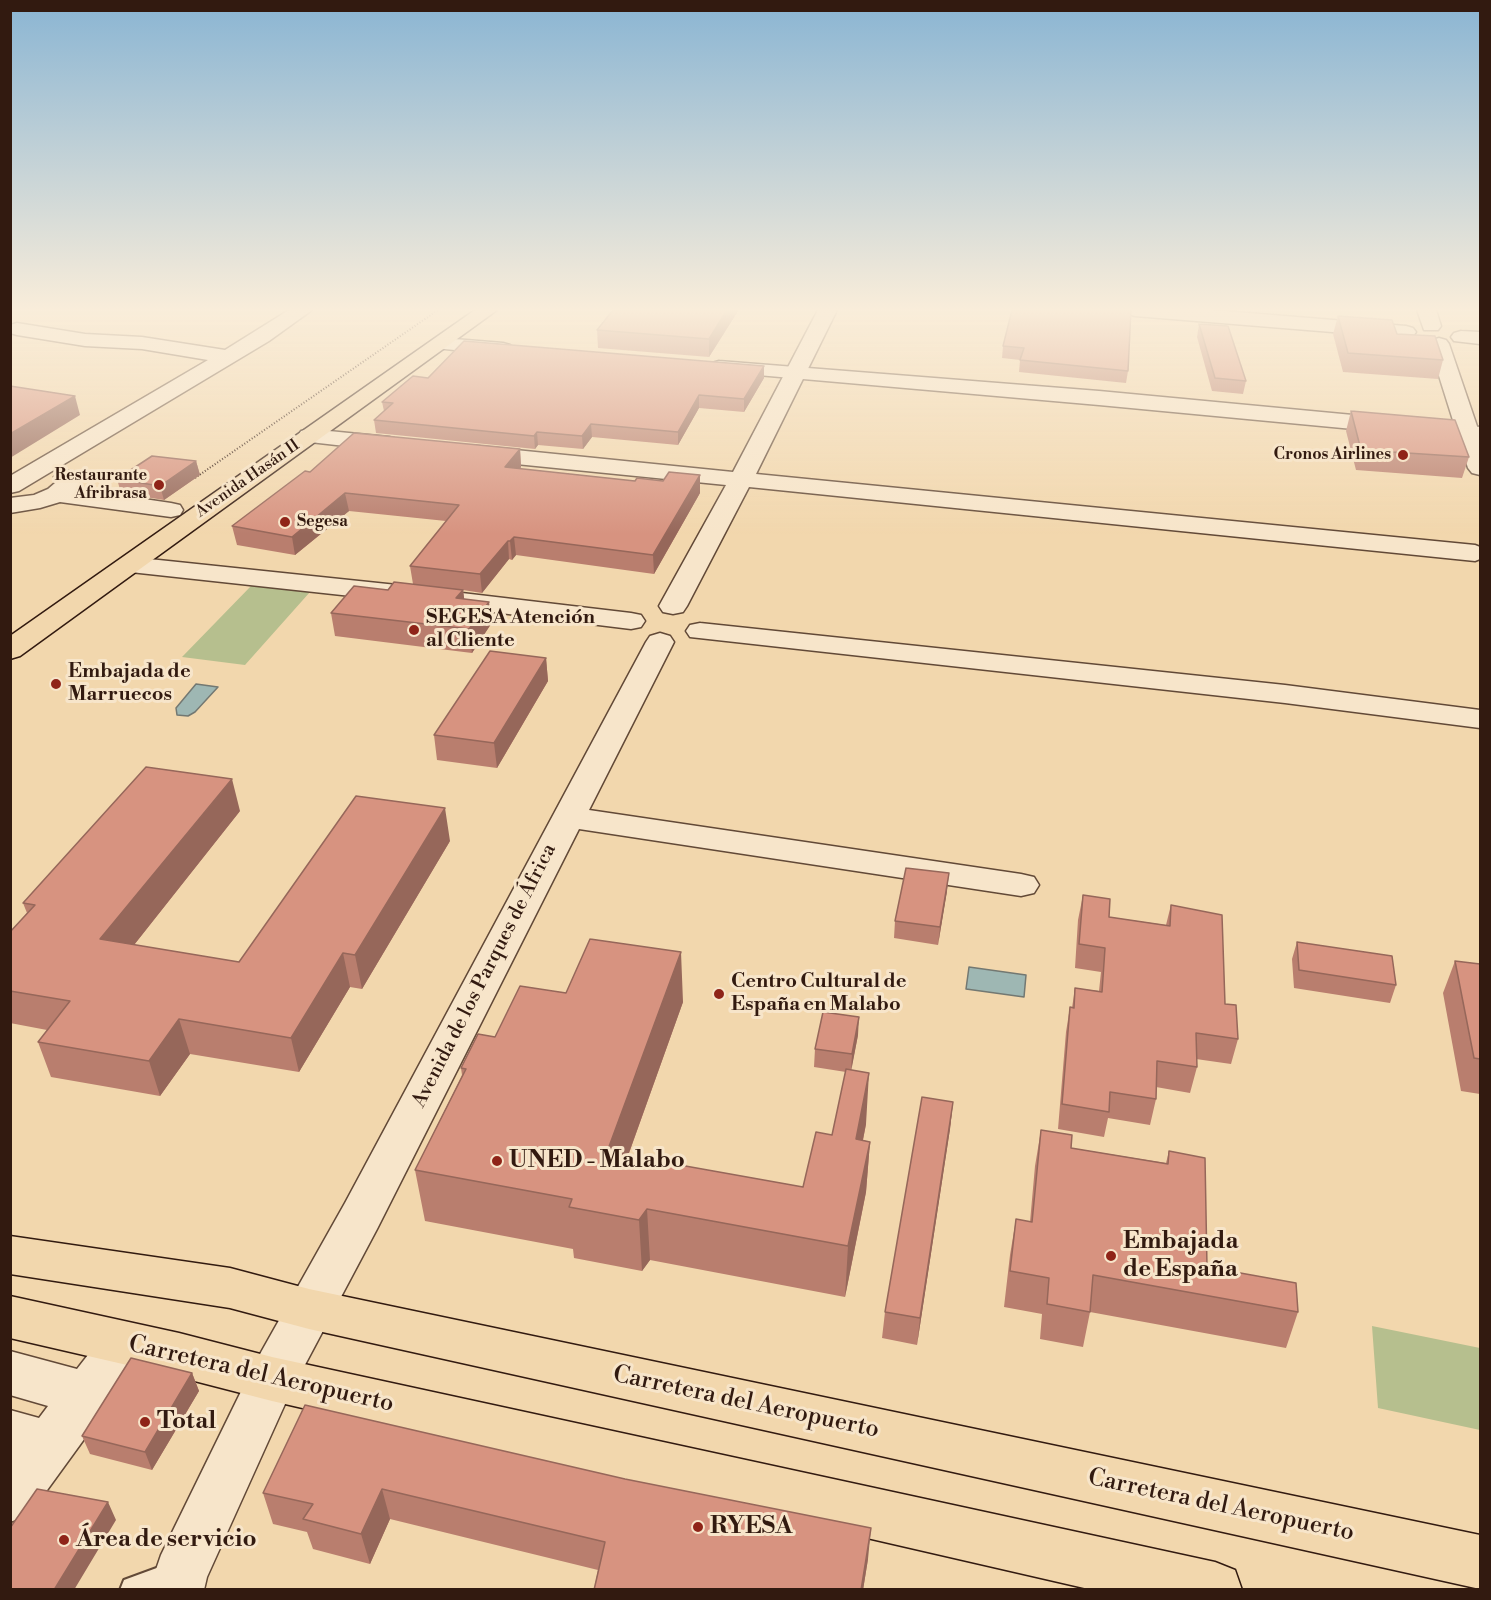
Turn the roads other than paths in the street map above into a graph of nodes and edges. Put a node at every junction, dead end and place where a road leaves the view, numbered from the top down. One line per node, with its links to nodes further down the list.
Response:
1 (181, 385): 11 (street)
2 (352, 385): 17 (main road, Avenida Hasán II)
3 (383, 385): 8 (main road, Avenida Hasán II)
4 (790, 385): 13 (street)
5 (928, 385): 7 (street)
6 (1455, 385): 7 (street)
7 (1475, 433): 12 (street)
8 (309, 436): 9 (street); 19 (main road, Avenida Hasán II)
9 (415, 447)
10 (451, 450): 13 (street)
11 (43, 466): 14 (street); 15 (street)
12 (1480, 468)
13 (742, 479): 18 (street); 20 (street)
14 (10, 486)
15 (57, 494): 16 (street); 17 (street)
16 (10, 506)
17 (171, 510): 21 (main road, Avenida Hasán II)
18 (1479, 552)
19 (130, 565): 23 (street); 24 (main road, Avenida Hasán II)
20 (673, 606): 22 (street); 23 (street)
21 (10, 623)
22 (700, 631): 23 (street); 25 (street)
23 (645, 632): 26 (street, Avenida de los Parques de África)
24 (10, 650)
25 (1480, 719)
26 (567, 817): 27 (street); 29 (street, Avenida de los Parques de África)
27 (1022, 885)
28 (10, 1256): 29 (main road, Carretera del Aeropuerto)
29 (309, 1309): 33 (street, Avenida de los Parques de África); 37 (main road, Carretera del Aeropuerto)
30 (10, 1317): 31 (main road, Carretera del Aeropuerto)
31 (126, 1343): 33 (main road, Carretera del Aeropuerto); 34 (street)
32 (10, 1373): 34 (street)
33 (272, 1379): 38 (street, Avenida de los Parques de África); 39 (main road, Carretera del Aeropuerto)
34 (87, 1395): 35 (street)
35 (30, 1439): 36 (street)
36 (11, 1495)
37 (1480, 1562)
38 (163, 1584)
39 (1215, 1590)

